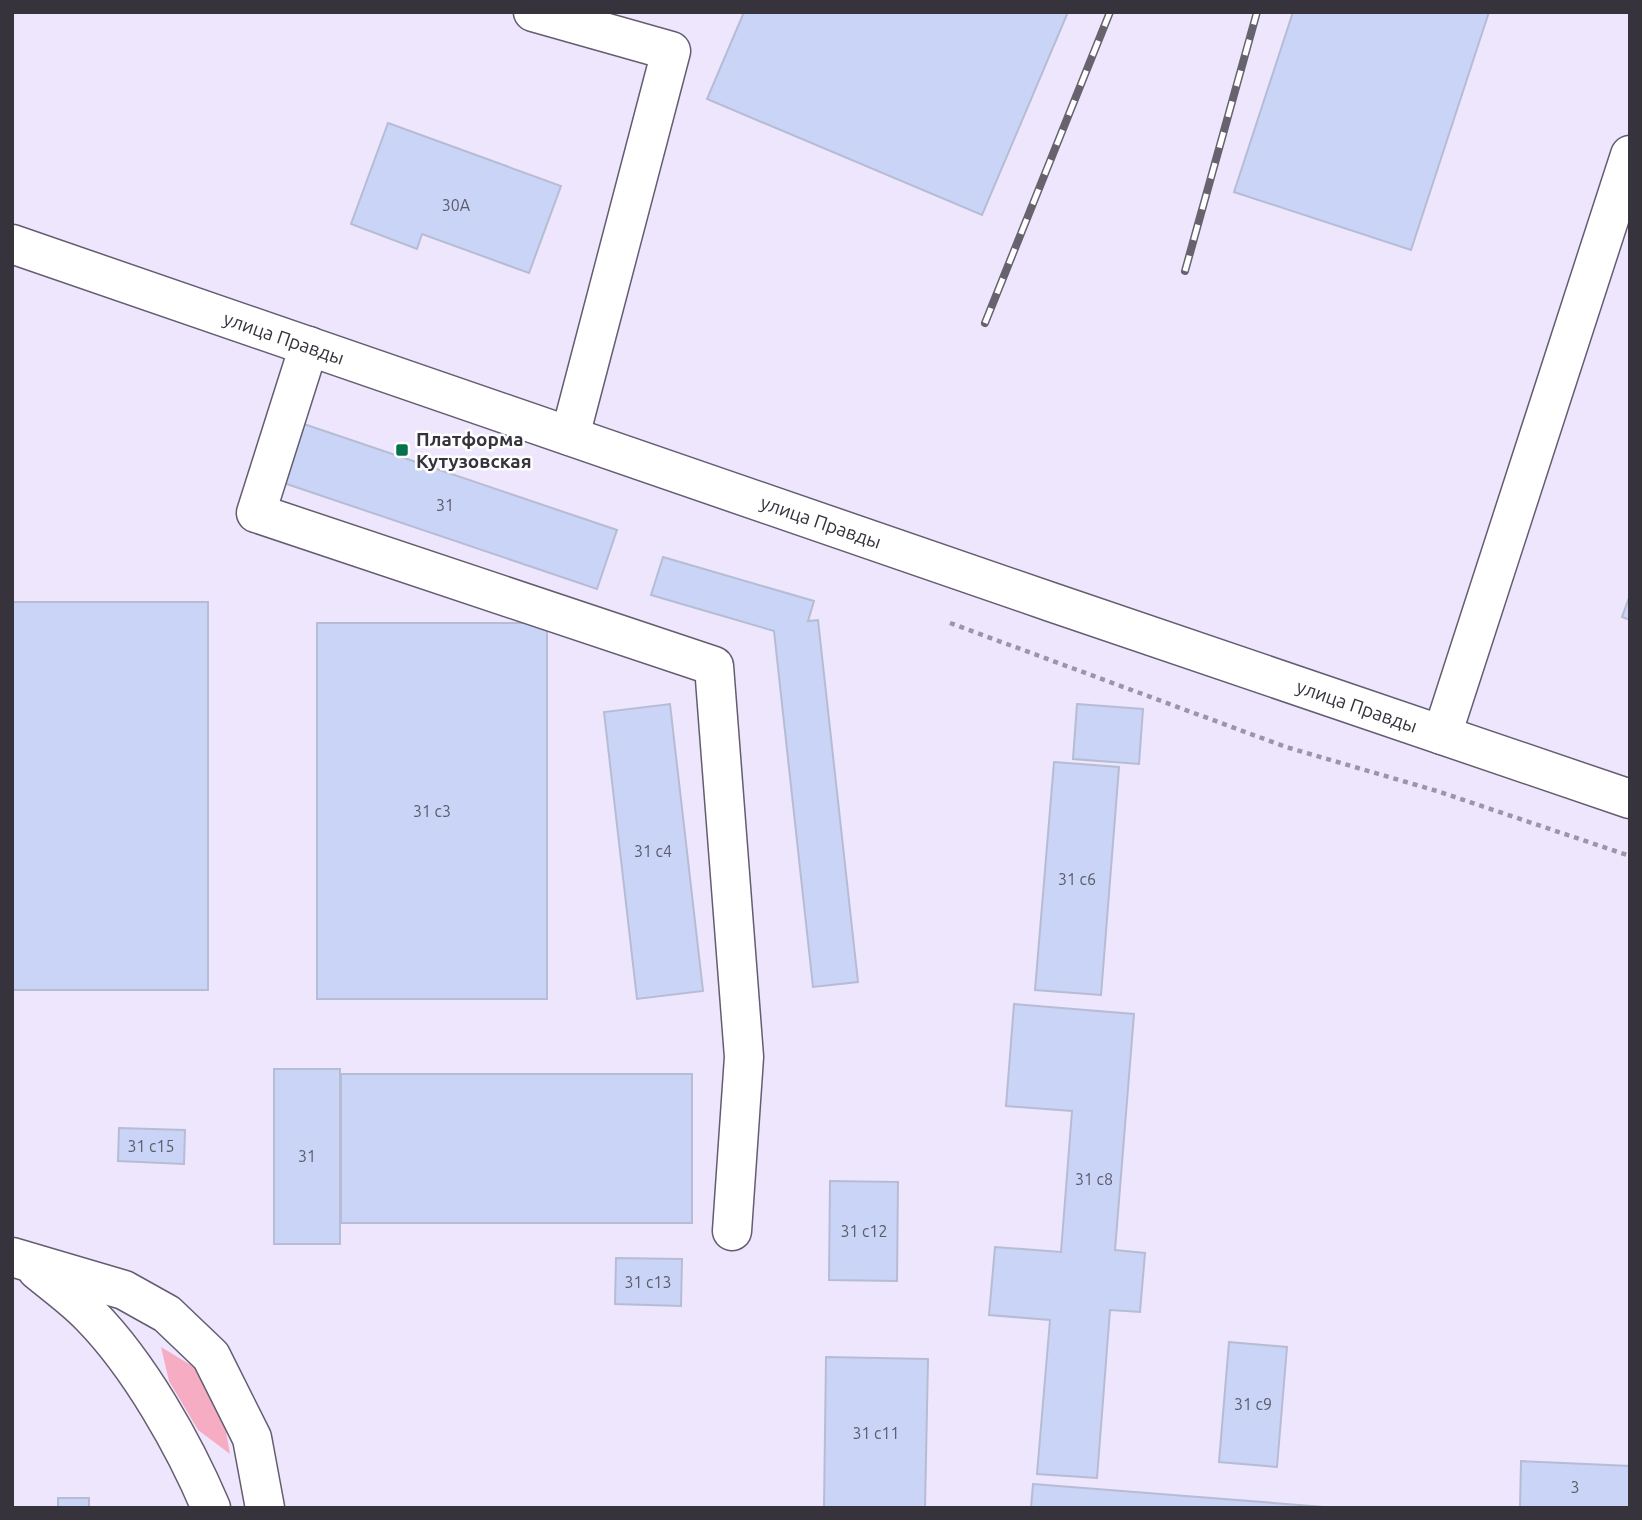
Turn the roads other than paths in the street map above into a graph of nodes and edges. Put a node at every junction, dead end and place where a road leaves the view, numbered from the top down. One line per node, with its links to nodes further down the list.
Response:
1 (533, 12): 5 (street)
2 (1630, 155): 6 (street)
3 (12, 244): 4 (street, улица Правды)
4 (309, 346): 5 (street, улица Правды); 8 (street)
5 (570, 436): 6 (street, улица Правды)
6 (1442, 735): 7 (street, улица Правды)
7 (1630, 799)
8 (732, 1231)
9 (19, 1258): 10 (street); 11 (street)
10 (211, 1508)
11 (265, 1508)

